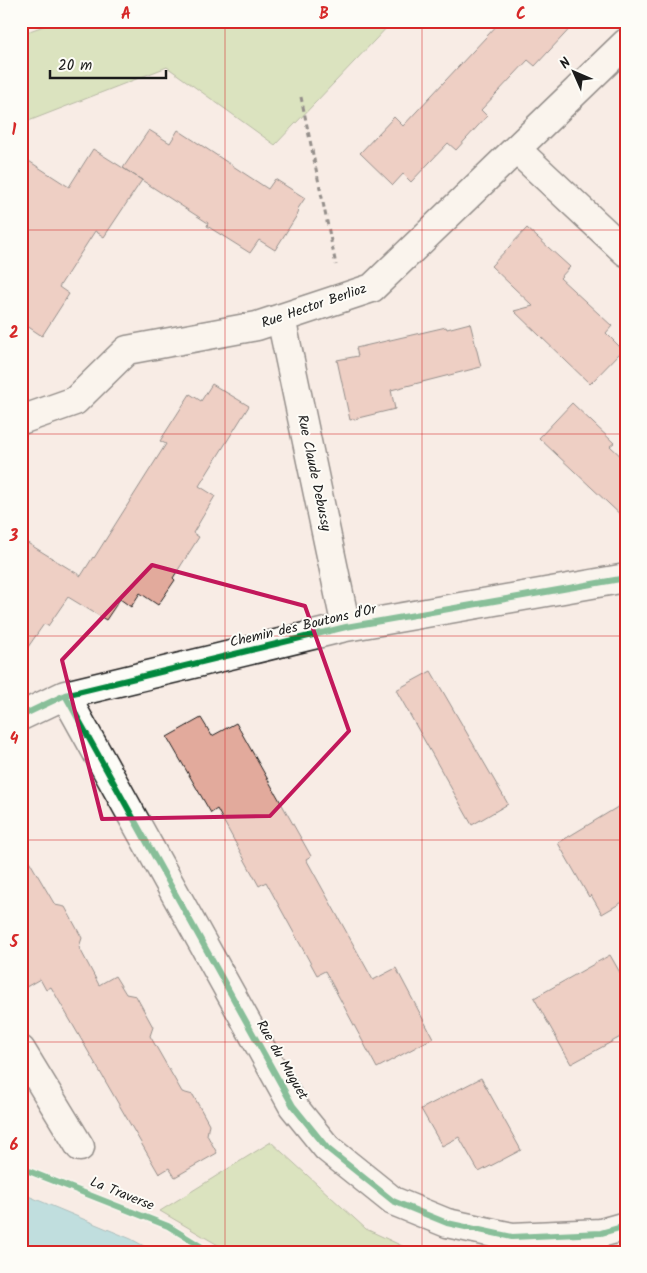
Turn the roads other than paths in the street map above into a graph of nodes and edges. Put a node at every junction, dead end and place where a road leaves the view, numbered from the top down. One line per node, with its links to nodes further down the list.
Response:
1 (626, 44): 2 (street, Rue Hector Berlioz)
2 (516, 149): 3 (street); 4 (street, Rue Hector Berlioz)
3 (626, 252)
4 (281, 318): 5 (street, Rue Hector Berlioz); 7 (street, Rue Claude Debussy)
5 (21, 420)
6 (626, 578): 7 (street, Chemin des Boutons d'Or)
7 (346, 628): 8 (street, Chemin des Boutons d'Or)
8 (65, 695): 9 (street, Chemin des Boutons d'Or); 12 (street, Rue du Muguet)
9 (21, 716)
10 (21, 1050): 11 (street)
11 (80, 1147)
12 (626, 1226)

